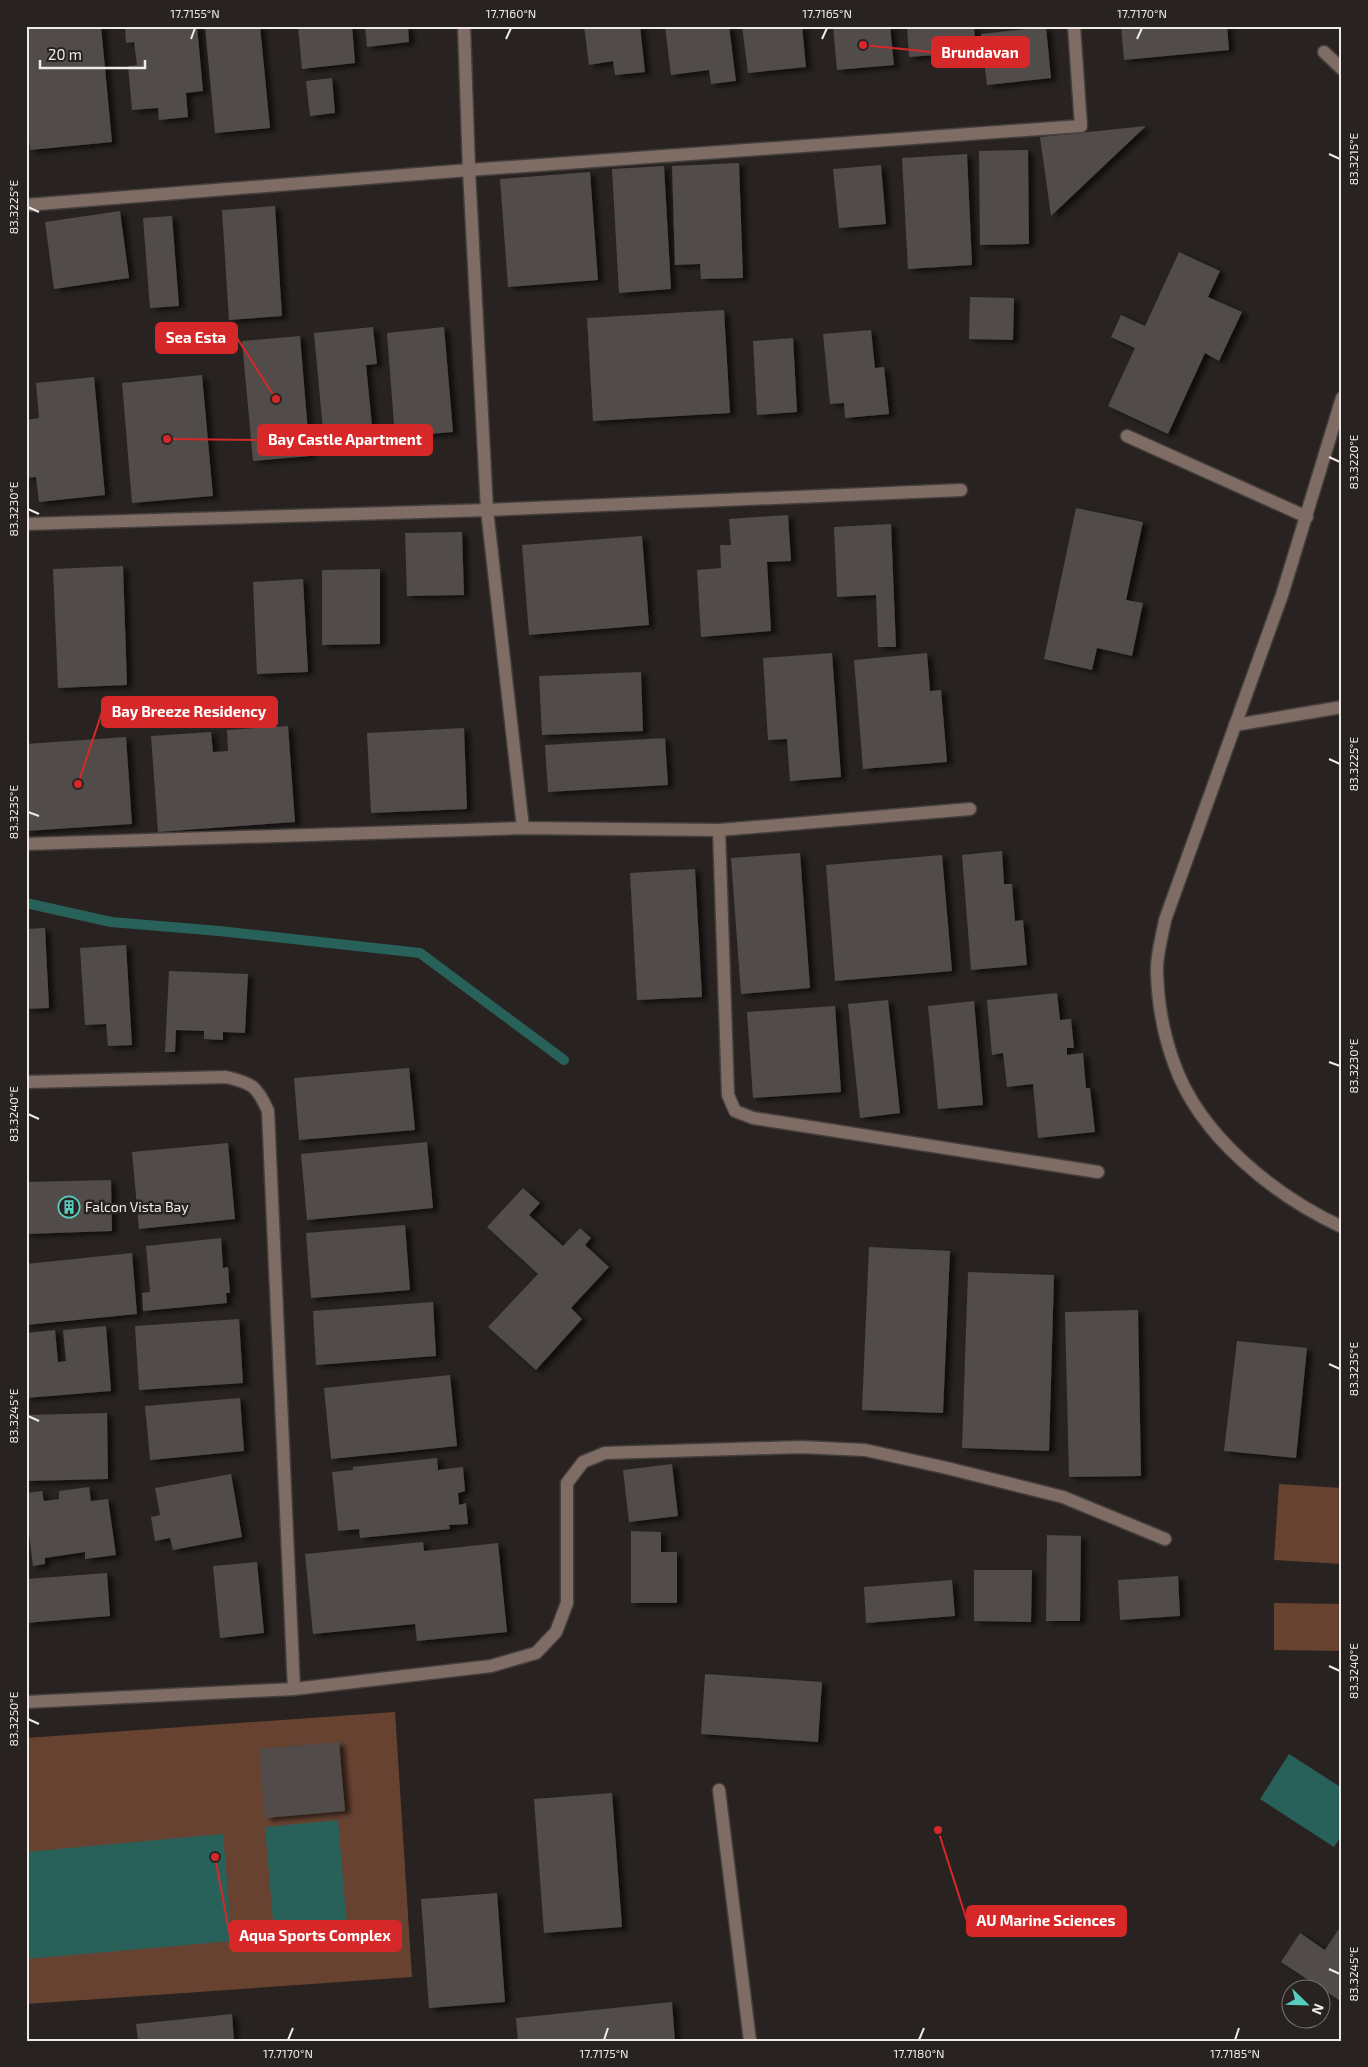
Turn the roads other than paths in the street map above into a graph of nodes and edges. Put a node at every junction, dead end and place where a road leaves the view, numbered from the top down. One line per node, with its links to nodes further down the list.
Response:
1 (464, 26): 5 (street)
2 (1074, 26): 5 (street)
3 (1324, 52): 4 (street)
4 (1342, 69)
5 (470, 170): 6 (street); 10 (street)
6 (26, 205)
7 (1342, 398): 11 (street)
8 (1127, 436): 11 (street)
9 (961, 490): 10 (street)
10 (487, 510): 12 (street); 16 (street)
11 (1307, 517): 14 (street)
12 (26, 524)
13 (1342, 706): 14 (street)
14 (1235, 725): 21 (street)
15 (970, 809): 17 (street)
16 (523, 828): 17 (street); 18 (street)
17 (719, 830): 20 (street)
18 (26, 844)
19 (26, 1082): 23 (street)
20 (1098, 1172)
21 (1342, 1227)
22 (1165, 1539): 23 (street)
23 (294, 1689): 24 (street)
24 (26, 1702)
25 (719, 1790): 26 (street)
26 (750, 2041)

